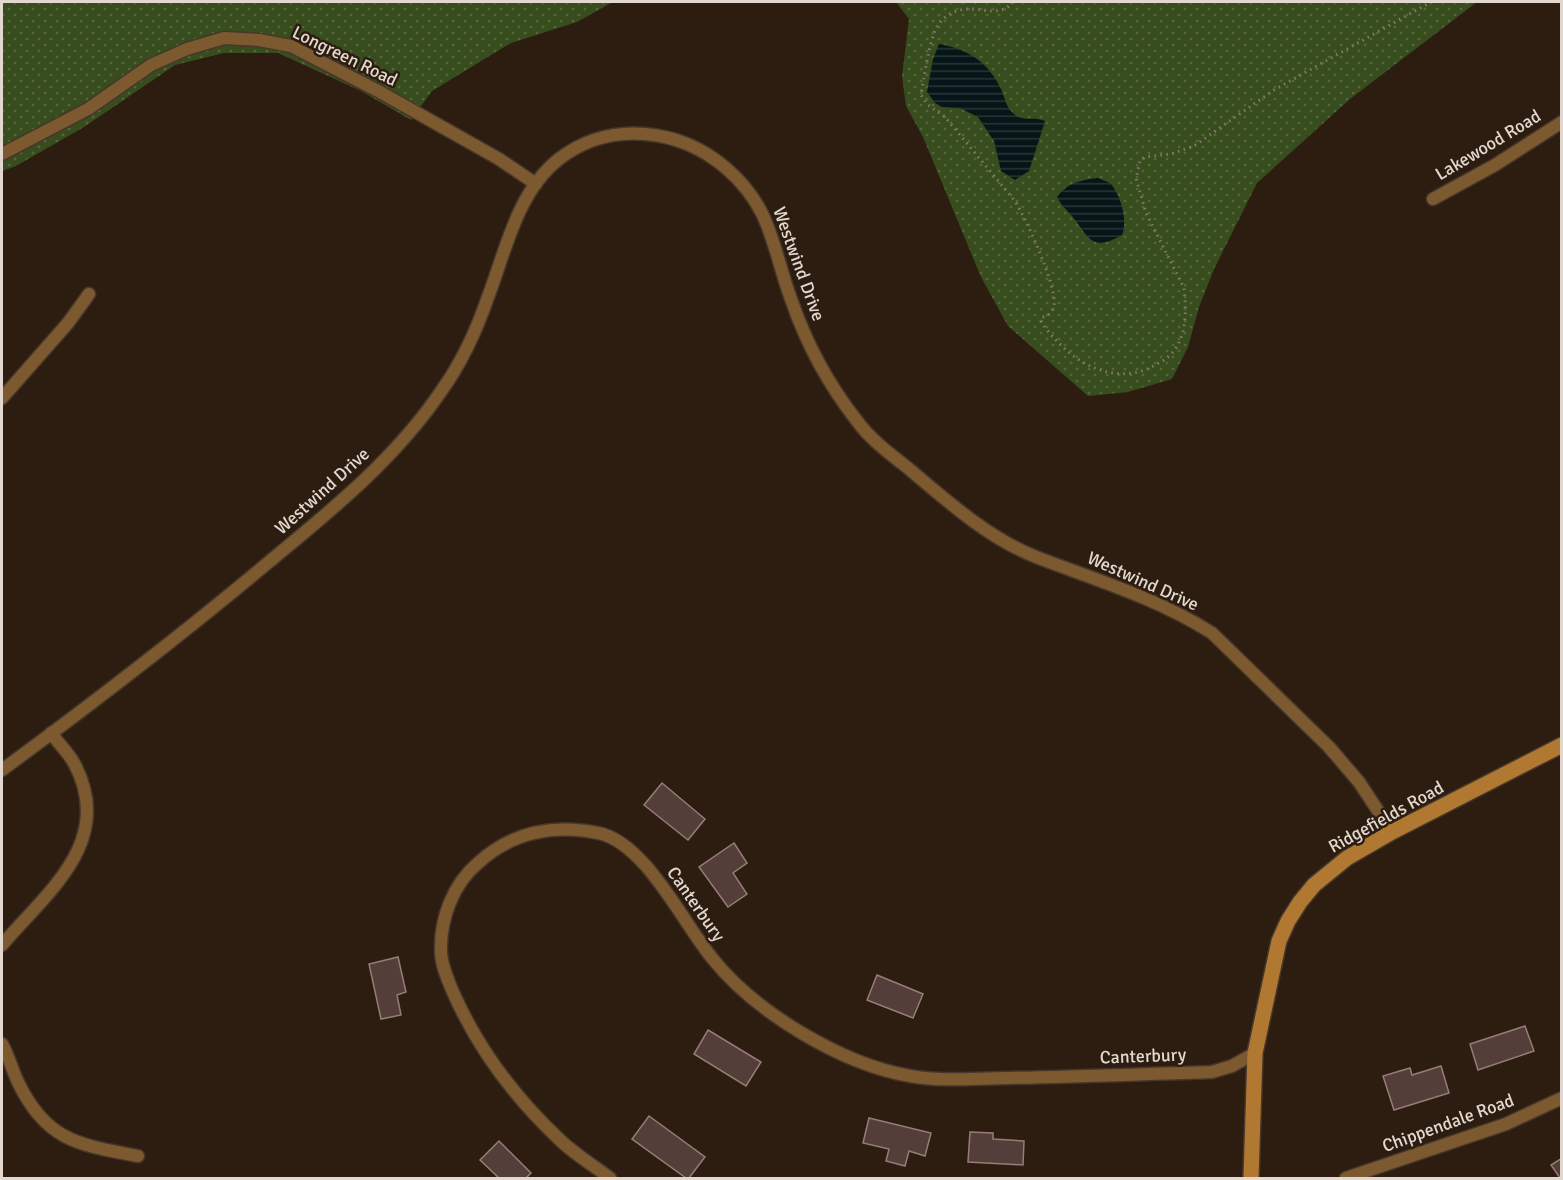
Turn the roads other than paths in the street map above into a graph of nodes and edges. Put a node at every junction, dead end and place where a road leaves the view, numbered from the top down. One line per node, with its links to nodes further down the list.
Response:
1 (1562, 122): 4 (street, Lakewood Road)
2 (2, 154): 3 (street, Longreen Road)
3 (536, 184): 7 (street, Westwind Drive); 10 (street, Westwind Drive)
4 (1433, 199)
5 (89, 294): 6 (street)
6 (2, 398)
7 (51, 733): 9 (street, Westwind Drive); 11 (street)
8 (1562, 745): 10 (street, Ridgefields Road)
9 (2, 770)
10 (1392, 832): 13 (street, Ridgefields Road)
11 (2, 945)
12 (2, 1044): 15 (street)
13 (1255, 1053): 16 (street, Canterbury); 17 (street, Ridgefields Road)
14 (1562, 1098): 18 (street, Chippendale Road)
15 (138, 1156)
16 (610, 1179)
17 (1251, 1179)
18 (1346, 1179)

